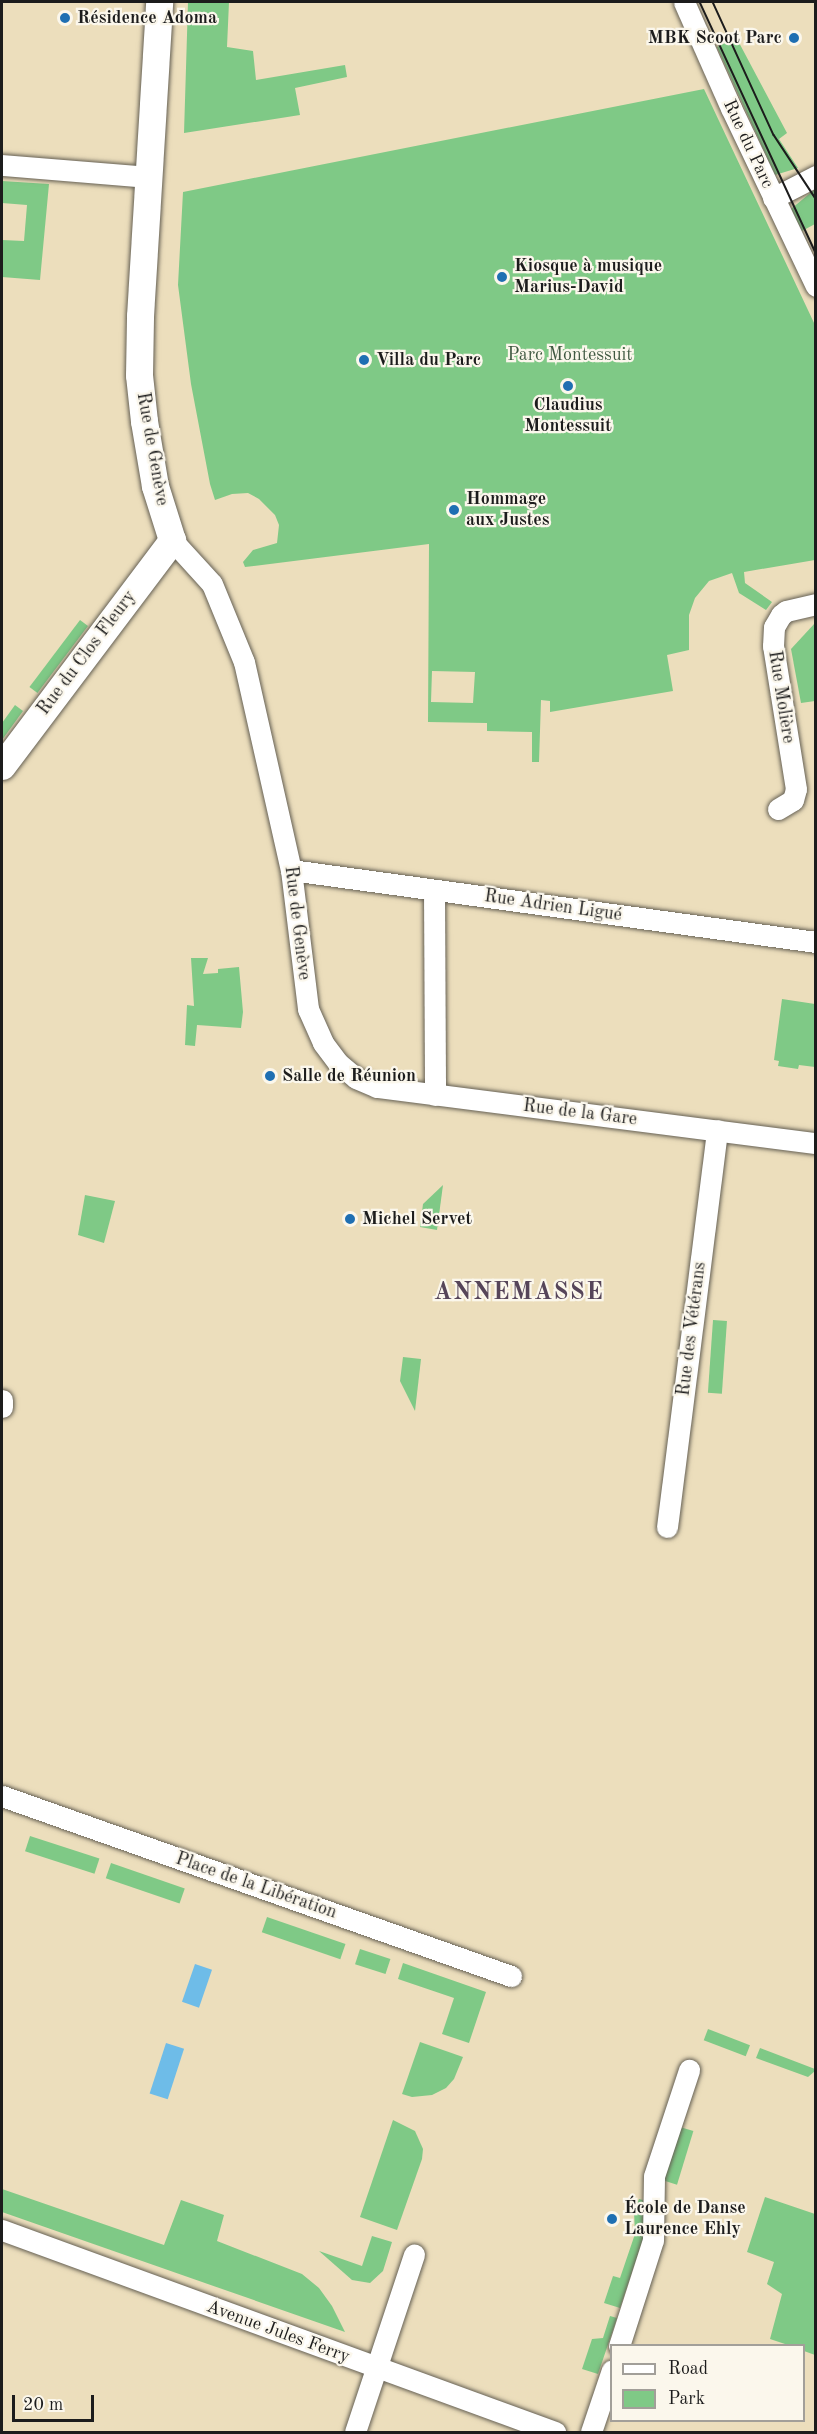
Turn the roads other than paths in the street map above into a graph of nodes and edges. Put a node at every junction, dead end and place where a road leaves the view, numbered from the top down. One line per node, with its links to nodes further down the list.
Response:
1 (159, 2): 5 (street, Rue de Genève)
2 (684, 2): 6 (street, Rue du Parc)
3 (2, 165): 5 (street)
4 (816, 176): 6 (street)
5 (148, 177): 8 (street, Rue de Genève)
6 (773, 198): 7 (street, Rue du Parc)
7 (816, 286)
8 (172, 540): 10 (street, Rue du Clos Fleury); 12 (street, Rue de Genève)
9 (816, 604): 11 (street, Rue Molière)
10 (2, 766)
11 (778, 808)
12 (291, 870): 13 (street, Rue Adrien Ligué); 15 (street, Rue de Genève)
13 (434, 890): 14 (street, Rue Adrien Ligué); 16 (street)
14 (816, 942)
15 (347, 1072): 16 (street, Rue de la Gare)
16 (435, 1095): 17 (street, Rue de la Gare)
17 (717, 1130): 18 (street, Rue de la Gare); 21 (street, Rue des Vétérans)
18 (816, 1143)
19 (2, 1400): 20 (street)
20 (2, 1407)
21 (667, 1527)
22 (2, 1796): 23 (street, Place de la Libération)
23 (511, 1976)
24 (689, 2070): 27 (street)
25 (2, 2230): 28 (street, Avenue Jules Ferry)
26 (414, 2255): 28 (street)
27 (620, 2344)
28 (376, 2368): 30 (street); 31 (street, Avenue Jules Ferry)
29 (610, 2376): 32 (street)
30 (355, 2433)
31 (555, 2433)
32 (591, 2433)

